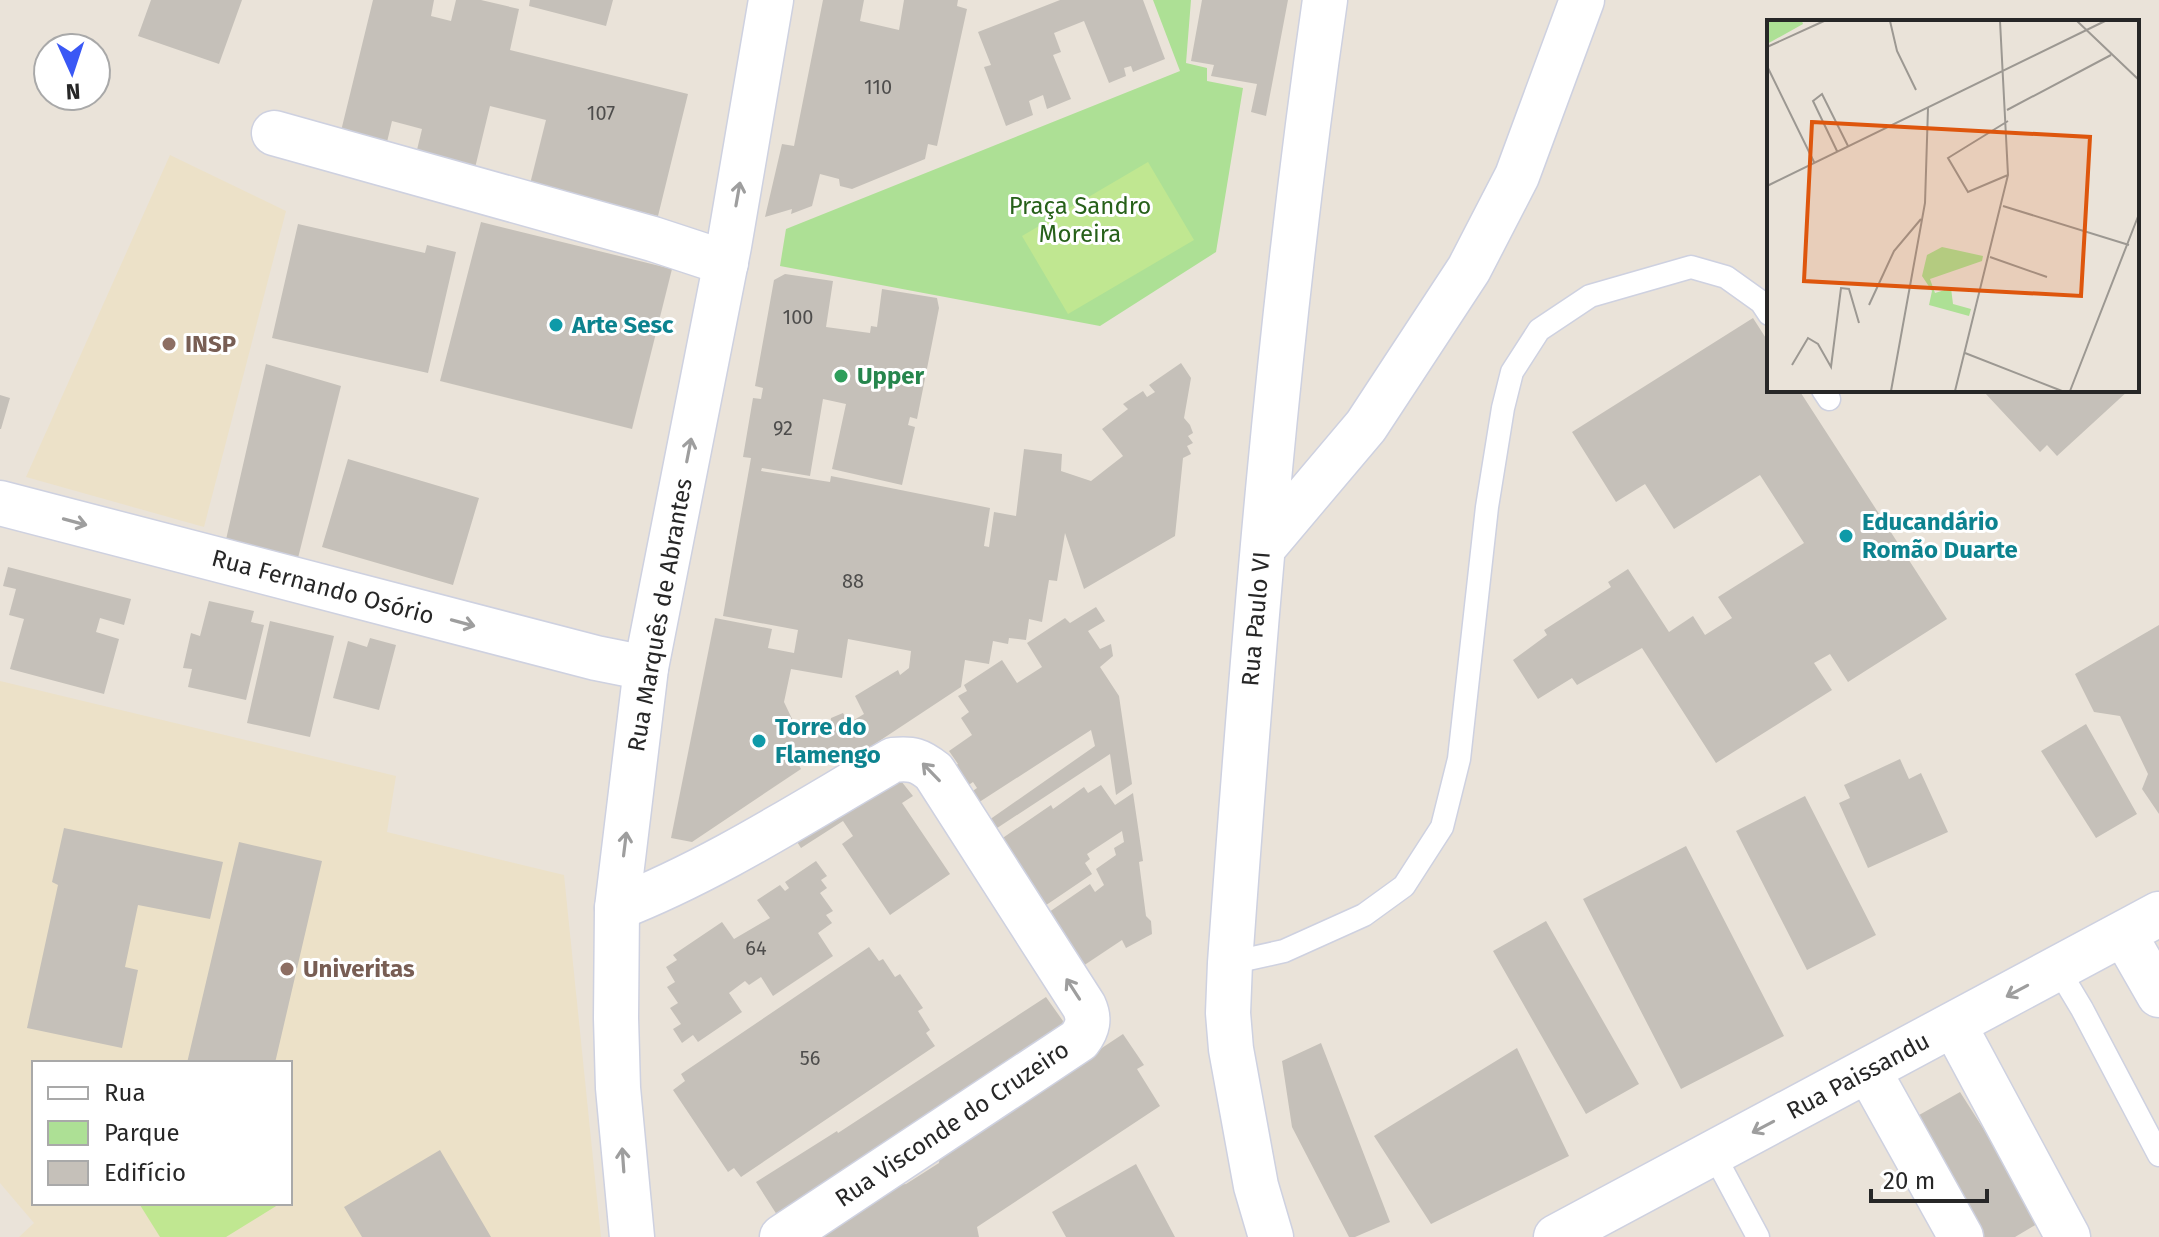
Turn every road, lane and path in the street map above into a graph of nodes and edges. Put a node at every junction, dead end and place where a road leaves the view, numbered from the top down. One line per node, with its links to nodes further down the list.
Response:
1 (771, 0): 5 (street, Rua Marquês de Abrantes, one-way to 1)
2 (1325, 0): 8 (street, Rua Paulo VI)
3 (1582, 0): 8 (street)
4 (274, 133): 5 (street)
5 (726, 263): 9 (street, Rua Marquês de Abrantes, one-way to 5)
6 (1767, 311): 12 (lane)
7 (0, 503): 9 (street, Rua Fernando Osório, one-way to 9)
8 (1263, 548): 12 (street, Rua Paulo VI)
9 (646, 668): 10 (street, Rua Marquês de Abrantes, one-way to 9)
10 (617, 908): 20 (street, Rua Marquês de Abrantes, one-way to 10); 21 (street, Rua Visconde do Cruzeiro, one-way to 10)
11 (2142, 924): 13 (street, Rua Paissandu); 14 (street)
12 (1230, 963): 22 (street, Rua Paulo VI)
13 (2058, 969): 15 (street, Rua Paissandu, one-way to 15); 18 (lane)
14 (2159, 995)
15 (1954, 1025): 16 (street, Rua Paissandu); 25 (street)
16 (1868, 1070): 17 (street, Rua Paissandu, one-way to 17); 24 (street)
17 (1713, 1153): 19 (street, Rua Paissandu); 23 (lane)
18 (2159, 1155)
19 (1579, 1232)
20 (632, 1237)
21 (782, 1237)
22 (1271, 1237)
23 (1758, 1237)
24 (1961, 1237)
25 (2068, 1237)

